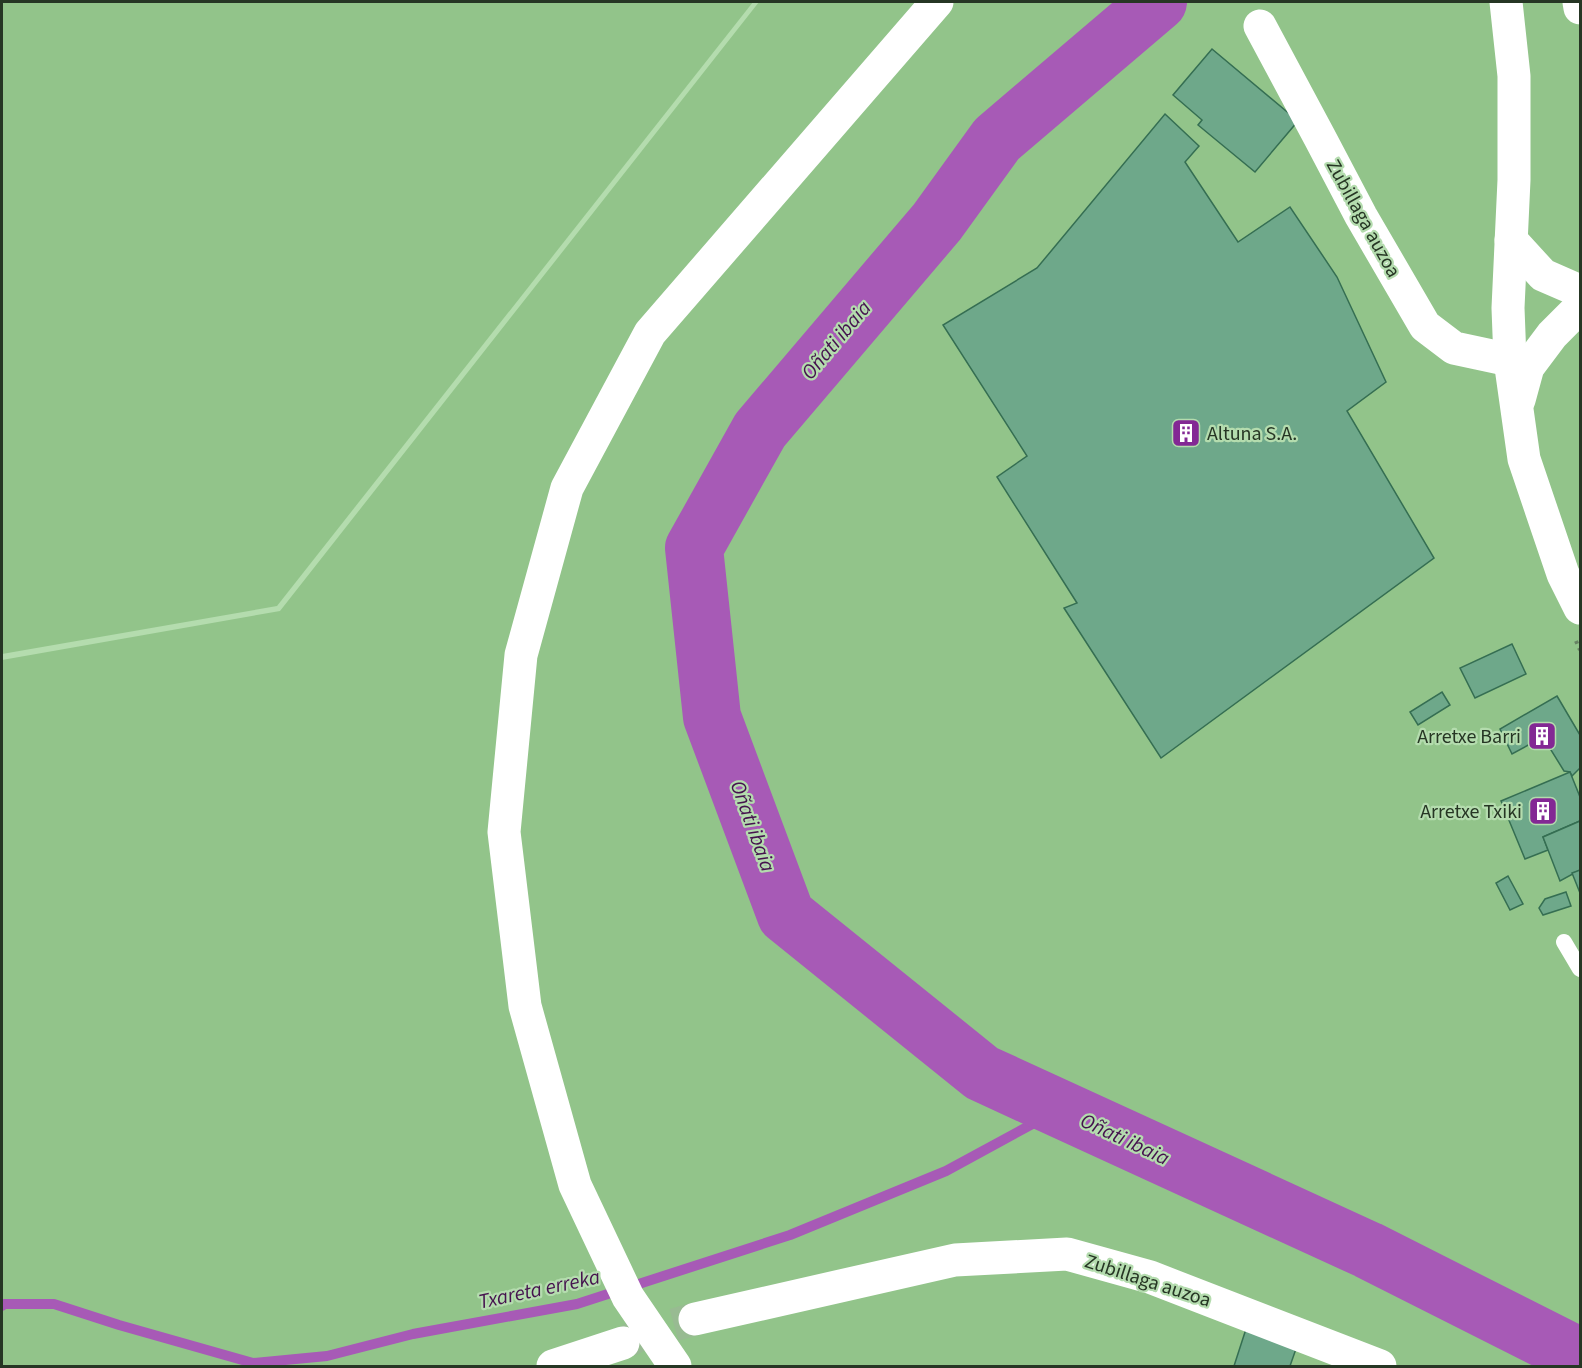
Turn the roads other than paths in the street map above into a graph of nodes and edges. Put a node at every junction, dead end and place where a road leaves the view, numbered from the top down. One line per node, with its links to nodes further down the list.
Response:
1 (937, 2): 17 (street)
2 (1506, 2): 6 (street)
3 (1579, 2): 4 (street)
4 (1581, 8)
5 (1260, 26): 9 (street, Zubillaga auzoa)
6 (1511, 240): 7 (street); 9 (street)
7 (1581, 291)
8 (1581, 308): 10 (street)
9 (1510, 360): 10 (street)
10 (1517, 408): 11 (street)
11 (1581, 609)
12 (1564, 942): 13 (lane)
13 (1581, 969)
14 (695, 1319): 18 (street, Zubillaga auzoa)
15 (623, 1343): 16 (street)
16 (553, 1366)
17 (675, 1366)
18 (1380, 1366)

